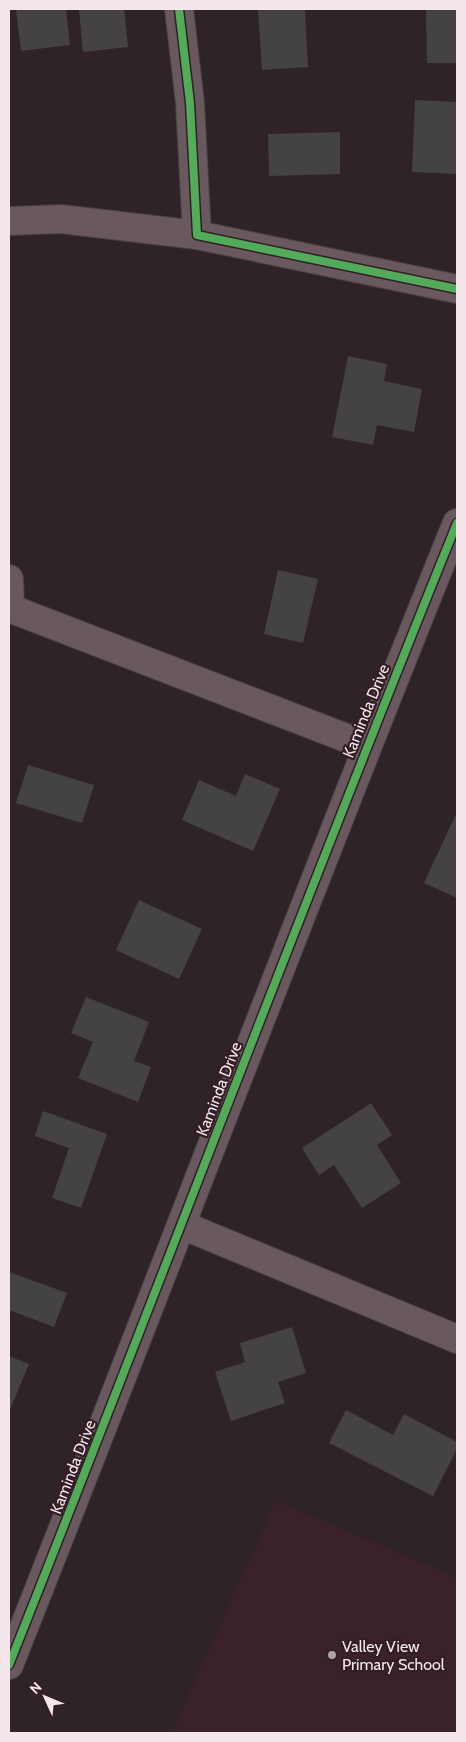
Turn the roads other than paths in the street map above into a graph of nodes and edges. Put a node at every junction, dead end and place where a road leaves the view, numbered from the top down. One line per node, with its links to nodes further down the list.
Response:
1 (179, 9): 3 (street)
2 (9, 221): 3 (street)
3 (197, 235): 4 (street)
4 (457, 289)
5 (457, 524): 8 (street, Kaminda Drive)
6 (9, 579): 7 (street)
7 (9, 608): 8 (street)
8 (367, 746): 9 (street, Kaminda Drive)
9 (182, 1225): 10 (street); 11 (street, Kaminda Drive)
10 (457, 1339)
11 (9, 1665)

